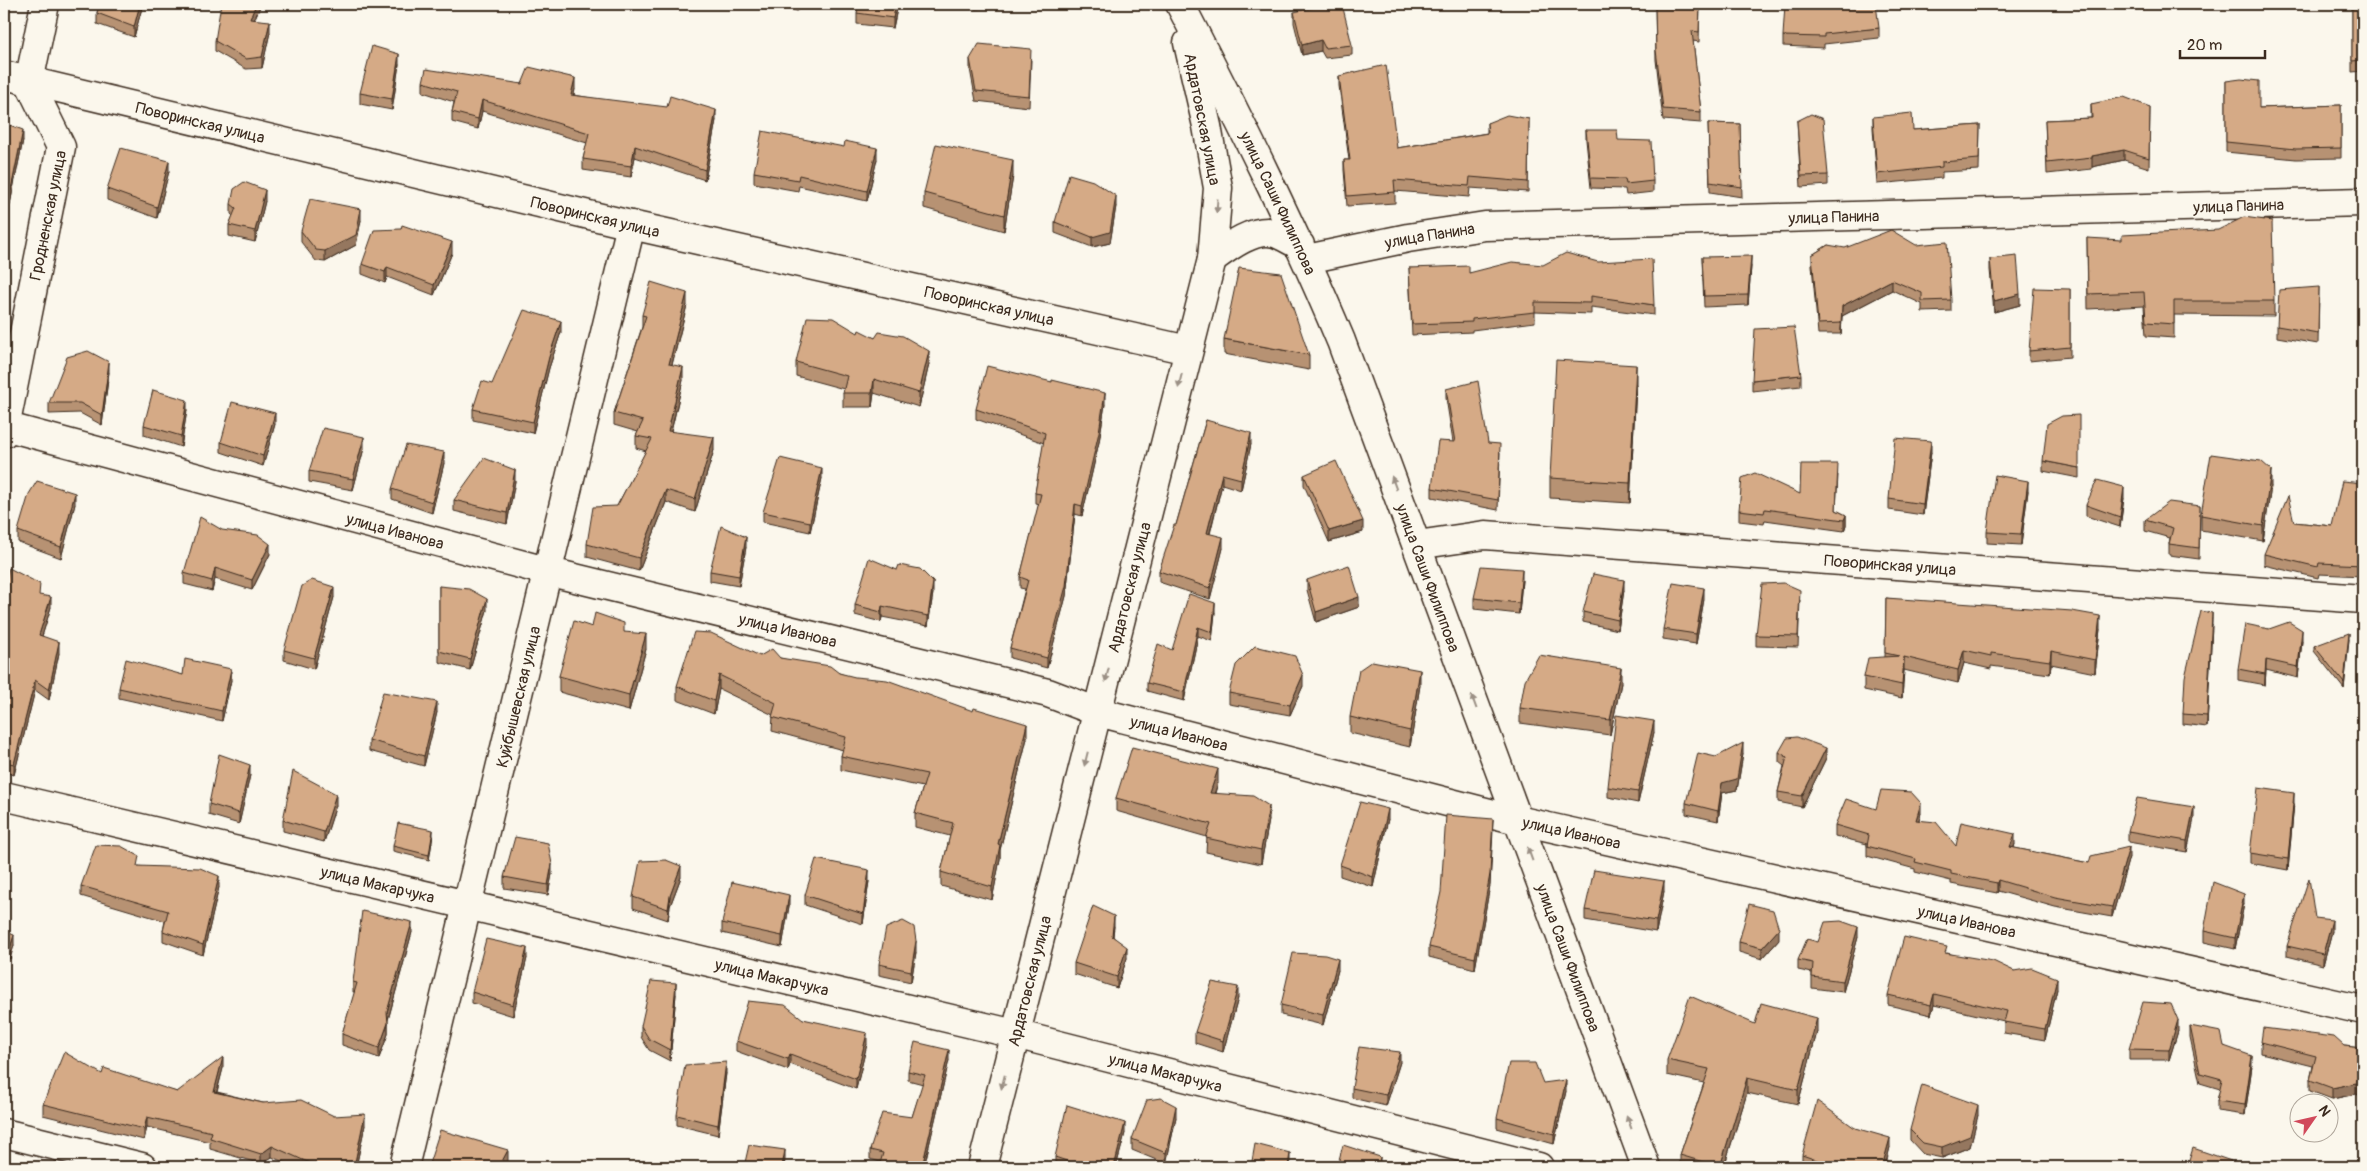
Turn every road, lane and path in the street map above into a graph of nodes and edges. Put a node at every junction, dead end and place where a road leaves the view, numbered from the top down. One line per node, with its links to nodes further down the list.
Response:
1 (45, 4): 3 (main road)
2 (1179, 4): 6 (main road, улица Саши Филиппова); 7 (main road, Ардатовская улица, one-way to 7)
3 (16, 79): 5 (main road, Поворинская улица); 9 (main road, Гродненская улица)
4 (2363, 202): 6 (main road, улица Панина)
5 (631, 225): 8 (main road, Поворинская улица); 11 (main road, Куйбышевская улица)
6 (1304, 252): 7 (main road); 10 (main road, улица Саши Филиппова, one-way to 6)
7 (1212, 259): 8 (main road, Ардатовская улица)
8 (1188, 350): 13 (main road, Ардатовская улица, one-way to 13)
9 (4, 428): 11 (main road, улица Иванова)
10 (1417, 546): 12 (main road, Поворинская улица); 15 (main road, улица Саши Филиппова, one-way to 10)
11 (546, 571): 13 (main road, улица Иванова); 16 (main road, Куйбышевская улица)
12 (2363, 599)
13 (1098, 712): 15 (main road, улица Иванова); 18 (main road, Ардатовская улица, one-way to 18)
14 (4, 796): 16 (main road, улица Макарчука)
15 (1517, 820): 17 (main road, улица Иванова); 24 (main road, улица Саши Филиппова, one-way to 15)
16 (469, 906): 18 (main road, улица Макарчука); 21 (main road, Куйбышевская улица)
17 (2363, 1010)
18 (1015, 1034): 22 (main road, Ардатовская улица, one-way to 22); 23 (main road, улица Макарчука)
19 (4, 1132): 20 (main road)
20 (142, 1167)
21 (404, 1167)
22 (982, 1167)
23 (1539, 1167)
24 (1646, 1167)

